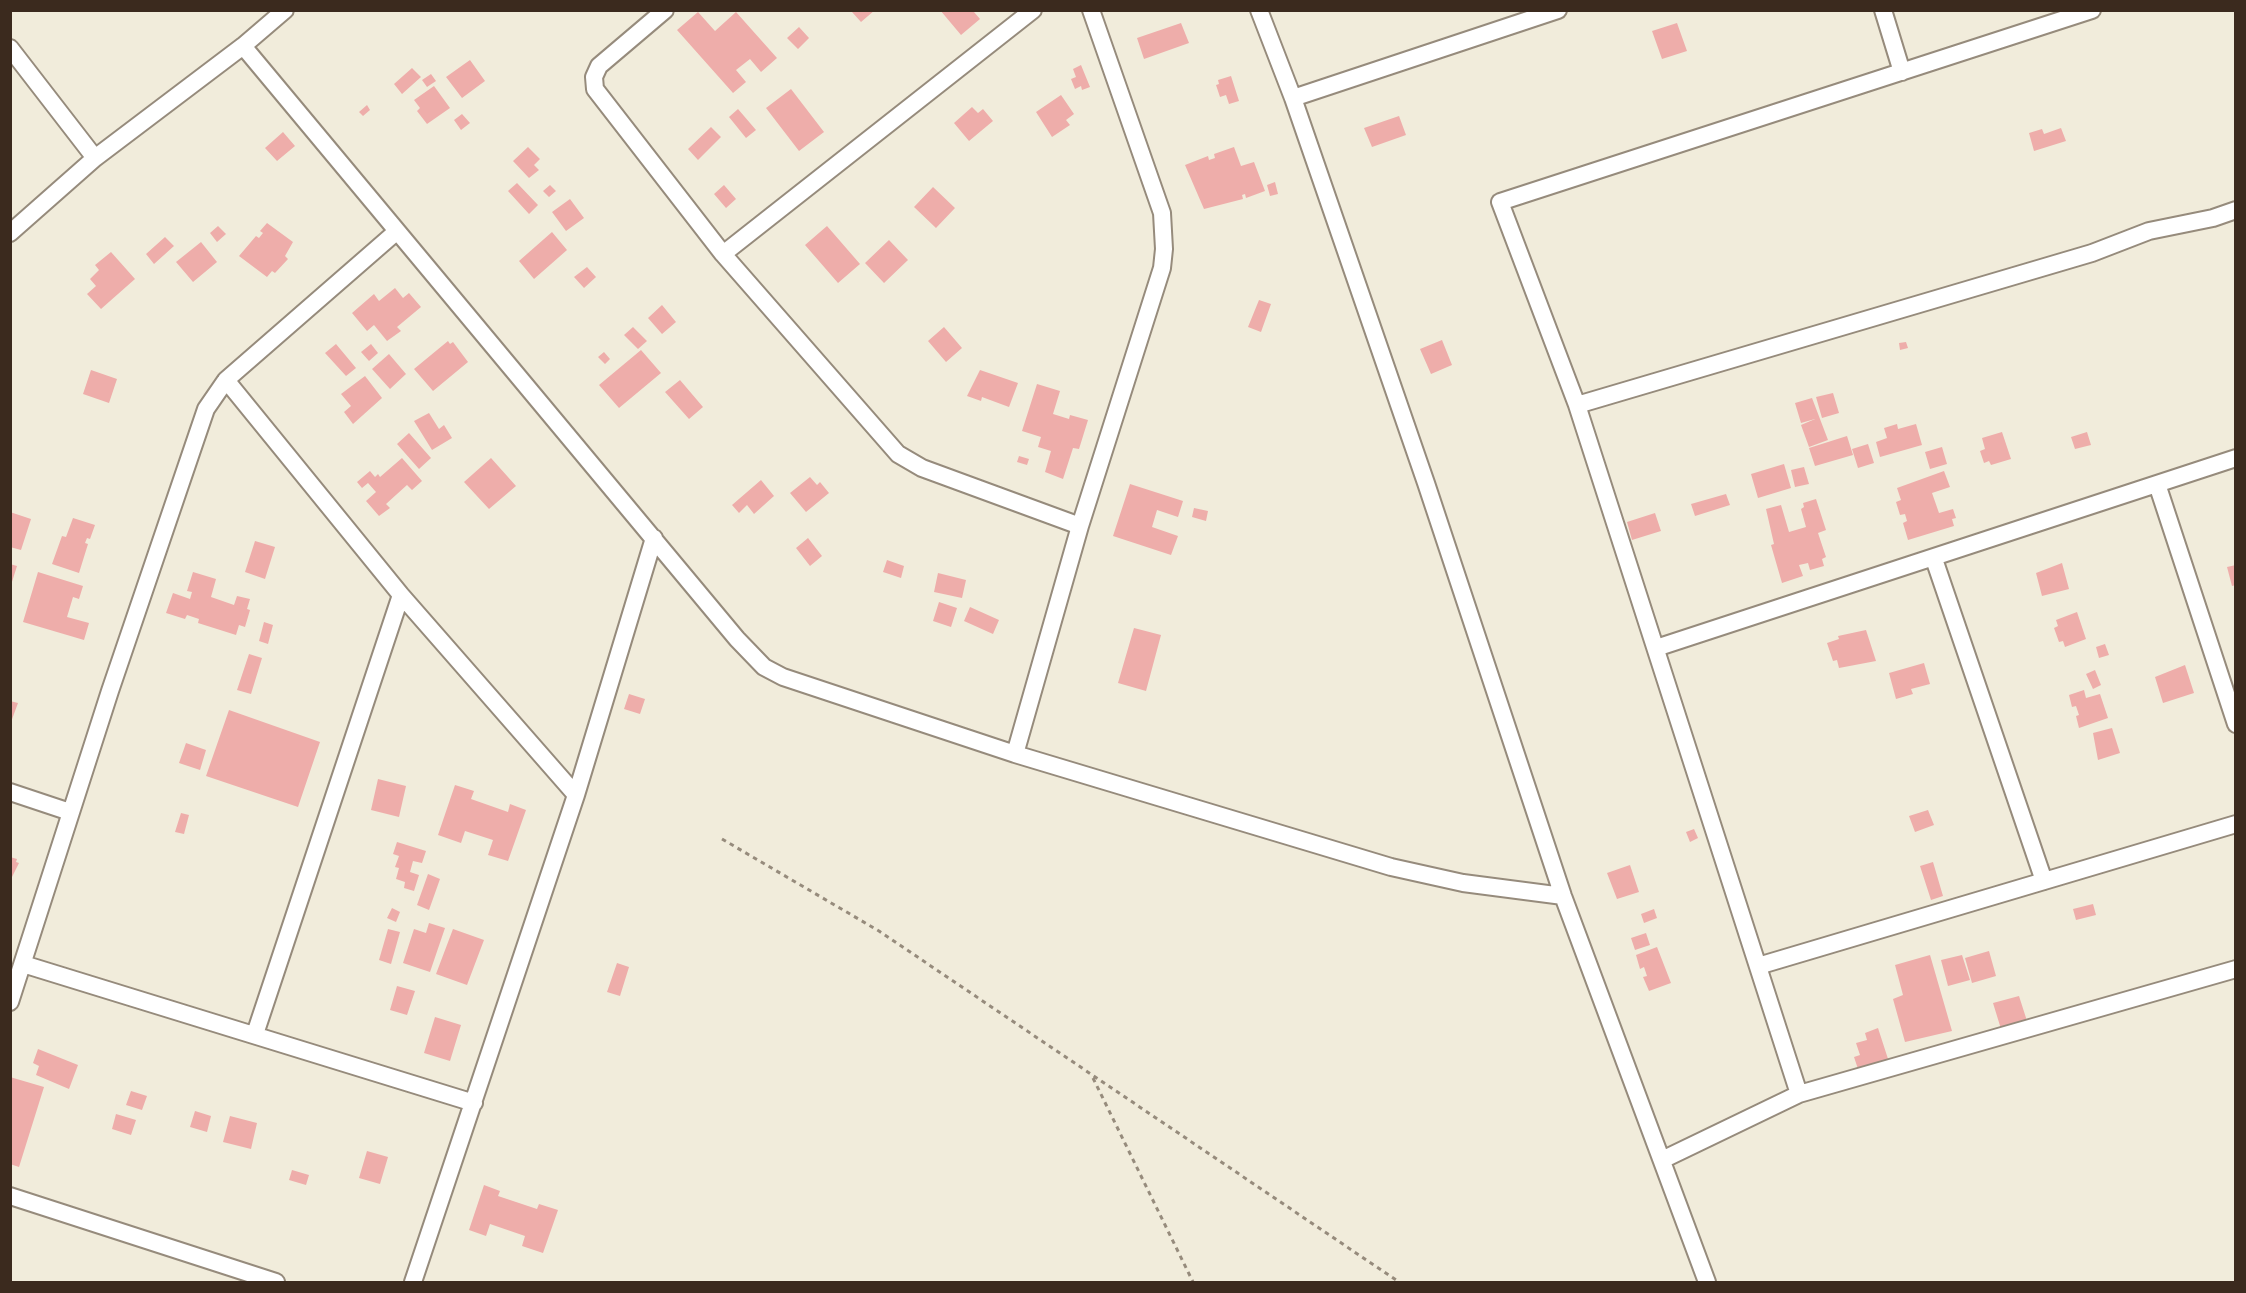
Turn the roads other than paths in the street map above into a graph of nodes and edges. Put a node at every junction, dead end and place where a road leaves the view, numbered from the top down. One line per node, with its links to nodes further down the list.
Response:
1 (285, 10): 9 (street)
2 (665, 10): 17 (street)
3 (1033, 10): 17 (street)
4 (1091, 10): 22 (street)
5 (1259, 10): 12 (street)
6 (1558, 10): 12 (street)
7 (1883, 10): 11 (street)
8 (2092, 10): 11 (street)
9 (243, 46): 13 (street); 15 (street)
10 (10, 48): 13 (street)
11 (1902, 72): 19 (street)
12 (1293, 98): 34 (street)
13 (95, 158): 16 (street)
14 (2235, 210): 19 (street)
15 (396, 232): 18 (street); 23 (street)
16 (10, 233)
17 (723, 254): 22 (street)
18 (226, 380): 25 (street); 31 (street)
19 (1577, 405): 26 (street)
20 (2235, 458): 21 (street)
21 (2157, 484): 24 (street); 27 (street)
22 (1080, 526): 28 (street)
23 (654, 538): 28 (street); 30 (street)
24 (1934, 559): 26 (street); 33 (street)
25 (401, 595): 30 (street); 39 (street)
26 (1656, 648): 36 (street)
27 (2235, 724)
28 (1015, 754): 34 (street)
29 (10, 792): 31 (street)
30 (576, 795): 41 (street)
31 (70, 812): 35 (street)
32 (2235, 824): 33 (street)
33 (2044, 881): 36 (street)
34 (1563, 896): 42 (street)
35 (23, 964): 38 (street); 39 (street)
36 (1758, 966): 40 (street)
37 (2235, 969): 40 (street)
38 (10, 1002)
39 (255, 1034): 41 (street)
40 (1799, 1094): 42 (street)
41 (474, 1103): 45 (street)
42 (1662, 1160): 46 (street)
43 (10, 1196): 44 (street)
44 (276, 1282)
45 (413, 1282)
46 (1707, 1282)

